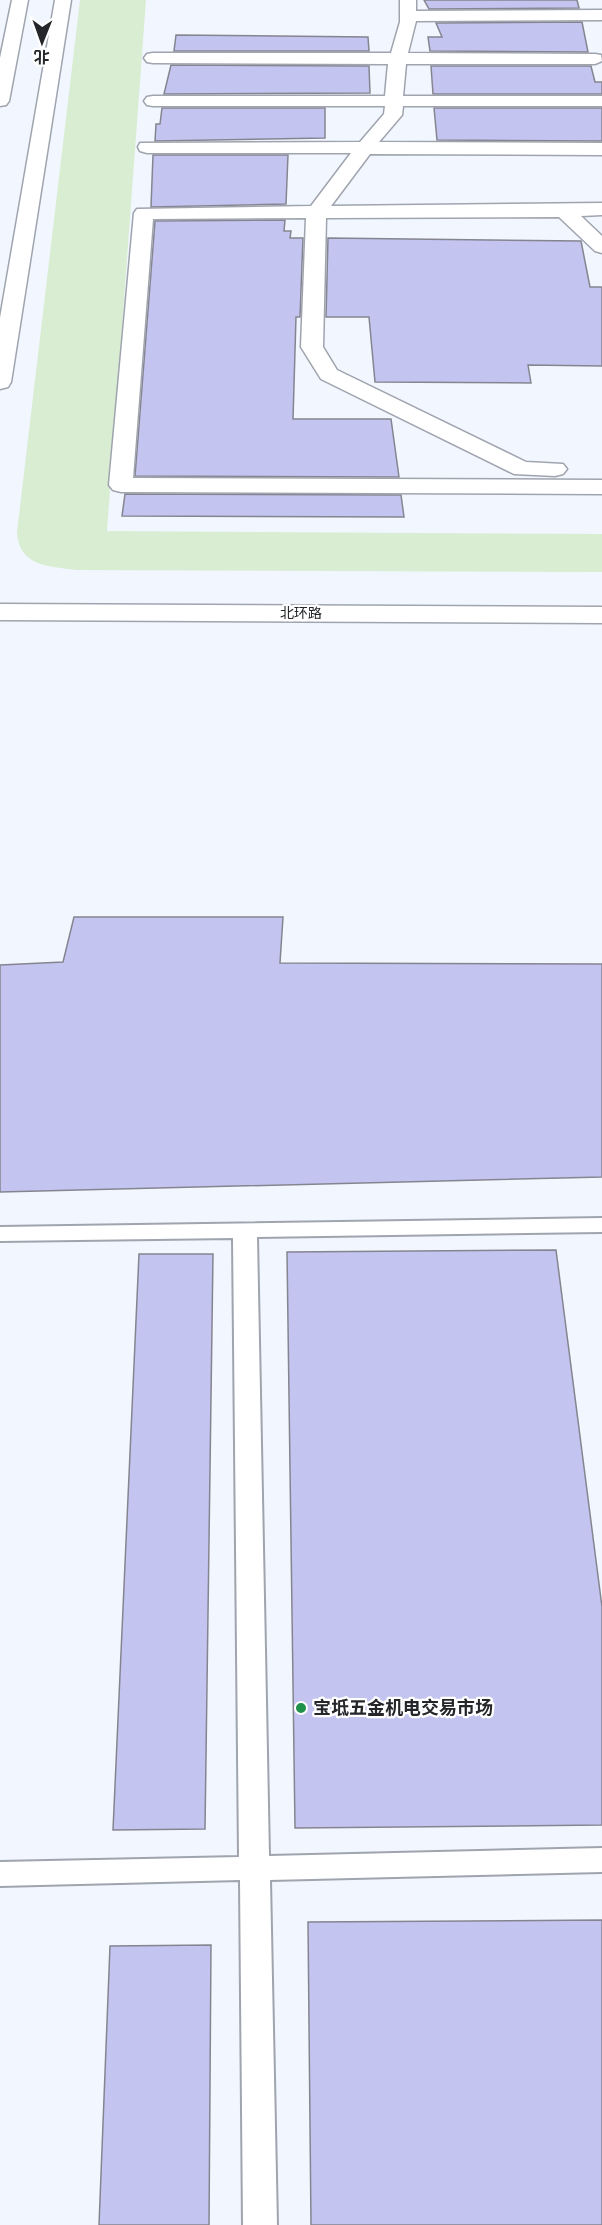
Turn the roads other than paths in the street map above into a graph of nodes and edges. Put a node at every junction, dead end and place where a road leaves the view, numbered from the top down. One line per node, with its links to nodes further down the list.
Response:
1 (20, 0): 8 (street)
2 (63, 0): 19 (street)
3 (408, 8): 4 (street); 6 (street)
4 (602, 15)
5 (153, 58): 6 (street)
6 (399, 58): 7 (street); 10 (street)
7 (596, 59)
8 (0, 101)
9 (153, 101): 10 (street)
10 (394, 101): 11 (street); 13 (street)
11 (602, 101)
12 (147, 147): 13 (street)
13 (366, 147): 14 (street); 17 (street)
14 (602, 149)
15 (602, 209): 16 (street)
16 (564, 211): 17 (street); 18 (street)
17 (316, 213): 20 (street); 21 (street)
18 (602, 247)
19 (0, 382)
20 (602, 469)
21 (602, 487)
22 (0, 597): 23 (street, 北环路)
23 (602, 600)
24 (0, 612): 25 (street, 北环路)
25 (602, 615)
26 (602, 1225): 27 (lane)
27 (244, 1230): 28 (lane); 30 (lane)
28 (0, 1234)
29 (602, 1860): 30 (lane)
30 (254, 1868): 31 (lane); 32 (lane)
31 (0, 1874)
32 (260, 2225)

